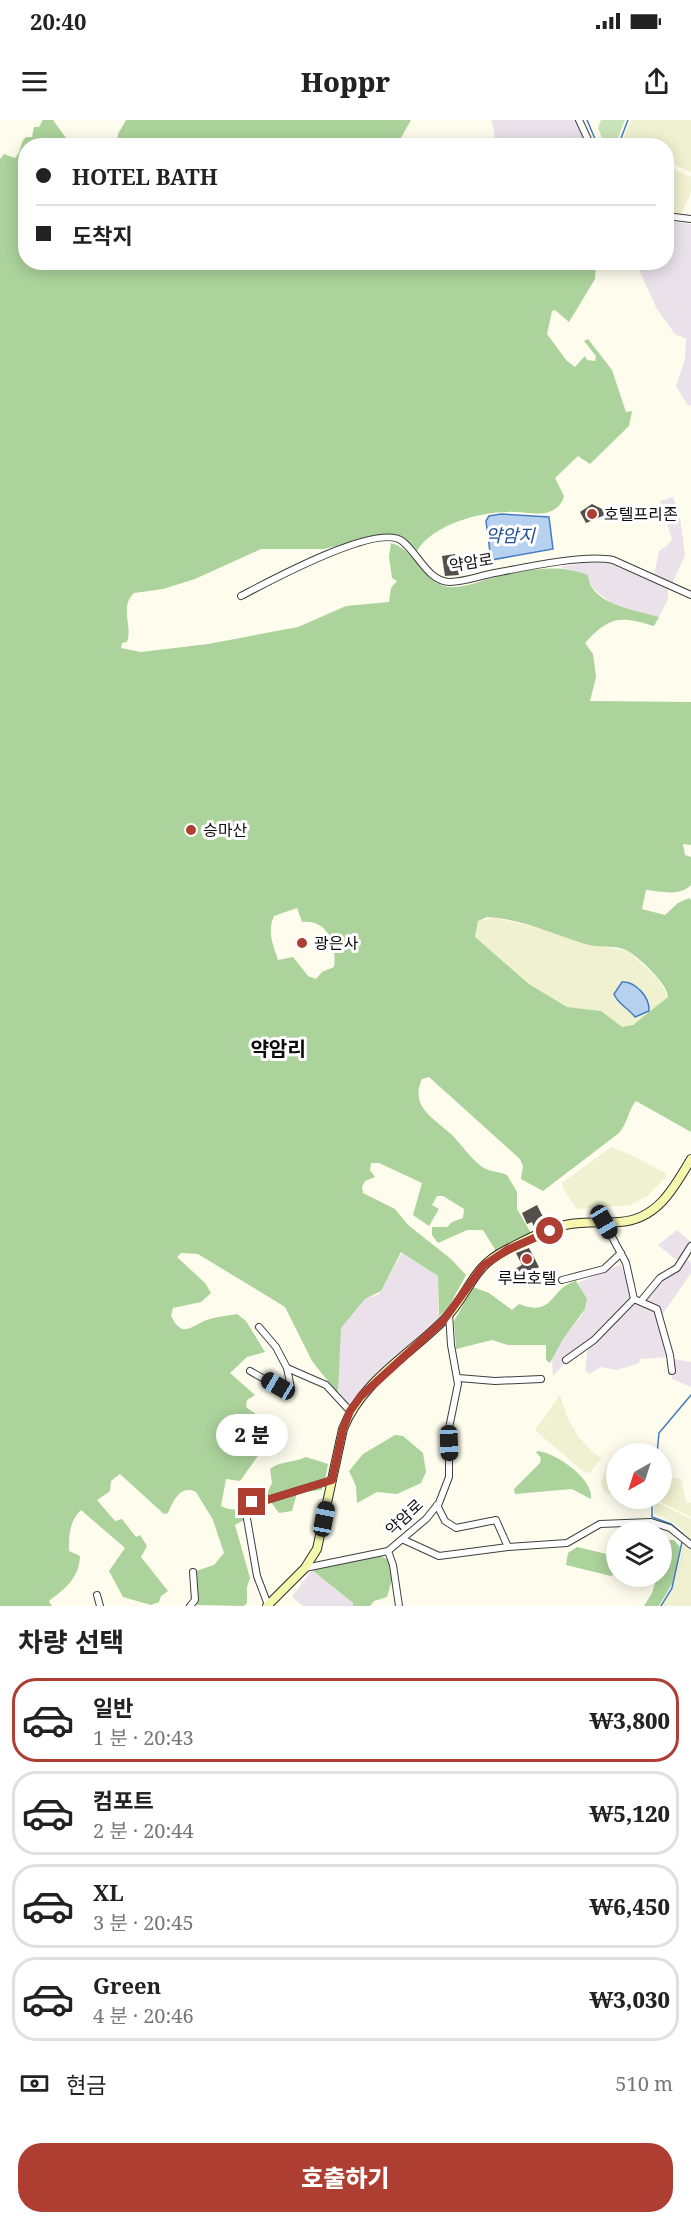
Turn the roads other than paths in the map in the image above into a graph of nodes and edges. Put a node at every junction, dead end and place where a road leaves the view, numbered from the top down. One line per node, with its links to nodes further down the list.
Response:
1 (579, 120): 2 (street)
2 (587, 138)
3 (674, 217): 4 (street)
4 (691, 219)
5 (691, 595): 6 (street, 약암로)
6 (241, 596)
7 (691, 1159): 8 (street)
8 (604, 1222): 10 (street); 13 (street)
9 (691, 1246): 12 (street)
10 (621, 1253): 11 (street); 12 (street)
11 (562, 1280)
12 (637, 1300): 15 (street); 18 (street)
13 (449, 1314): 19 (street, 약암로); 21 (street)
14 (259, 1327): 16 (street)
15 (566, 1360)
16 (287, 1368): 17 (street); 21 (street)
17 (250, 1371)
18 (672, 1371)
19 (458, 1378): 20 (street); 23 (street, 약암로)
20 (541, 1379)
21 (350, 1411): 22 (street)
22 (332, 1480): 28 (street); 33 (street)
23 (437, 1505): 24 (street, 약암로); 26 (street)
24 (404, 1540): 26 (street); 27 (street, 약암로)
25 (691, 1545): 26 (street)
26 (508, 1547)
27 (388, 1551): 28 (street, 약암로); 34 (street)
28 (305, 1568): 33 (street)
29 (193, 1572): 32 (street)
30 (97, 1595): 31 (street)
31 (100, 1606)
32 (190, 1606)
33 (268, 1606)
34 (399, 1606)

